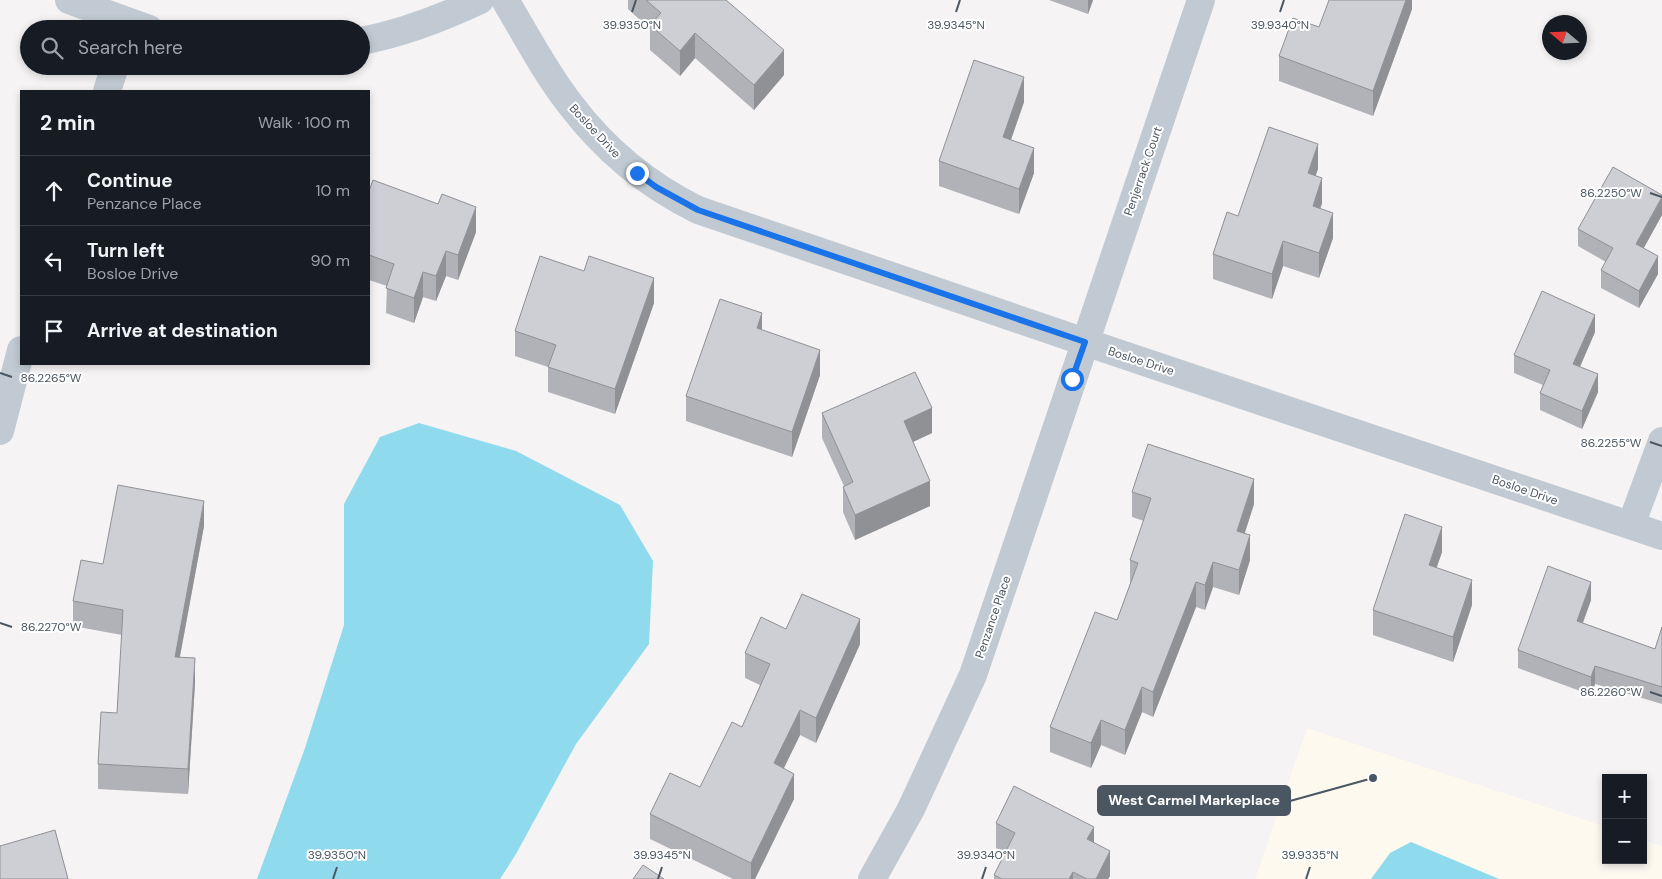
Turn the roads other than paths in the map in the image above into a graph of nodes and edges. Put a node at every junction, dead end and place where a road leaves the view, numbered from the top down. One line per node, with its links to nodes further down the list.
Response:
1 (69, 0): 5 (street)
2 (480, 0): 6 (street)
3 (505, 0): 9 (street, Bosloe Drive)
4 (1201, 0): 9 (street, Penjerrack Court)
5 (120, 20)
6 (370, 39)
7 (112, 75): 8 (street)
8 (107, 90)
9 (1085, 342): 13 (street, Bosloe Drive); 15 (street, Penzance Place)
10 (20, 354): 11 (street)
11 (0, 431)
12 (1662, 442): 13 (street)
13 (1631, 525): 14 (street, Bosloe Drive)
14 (1662, 536)
15 (872, 879)

